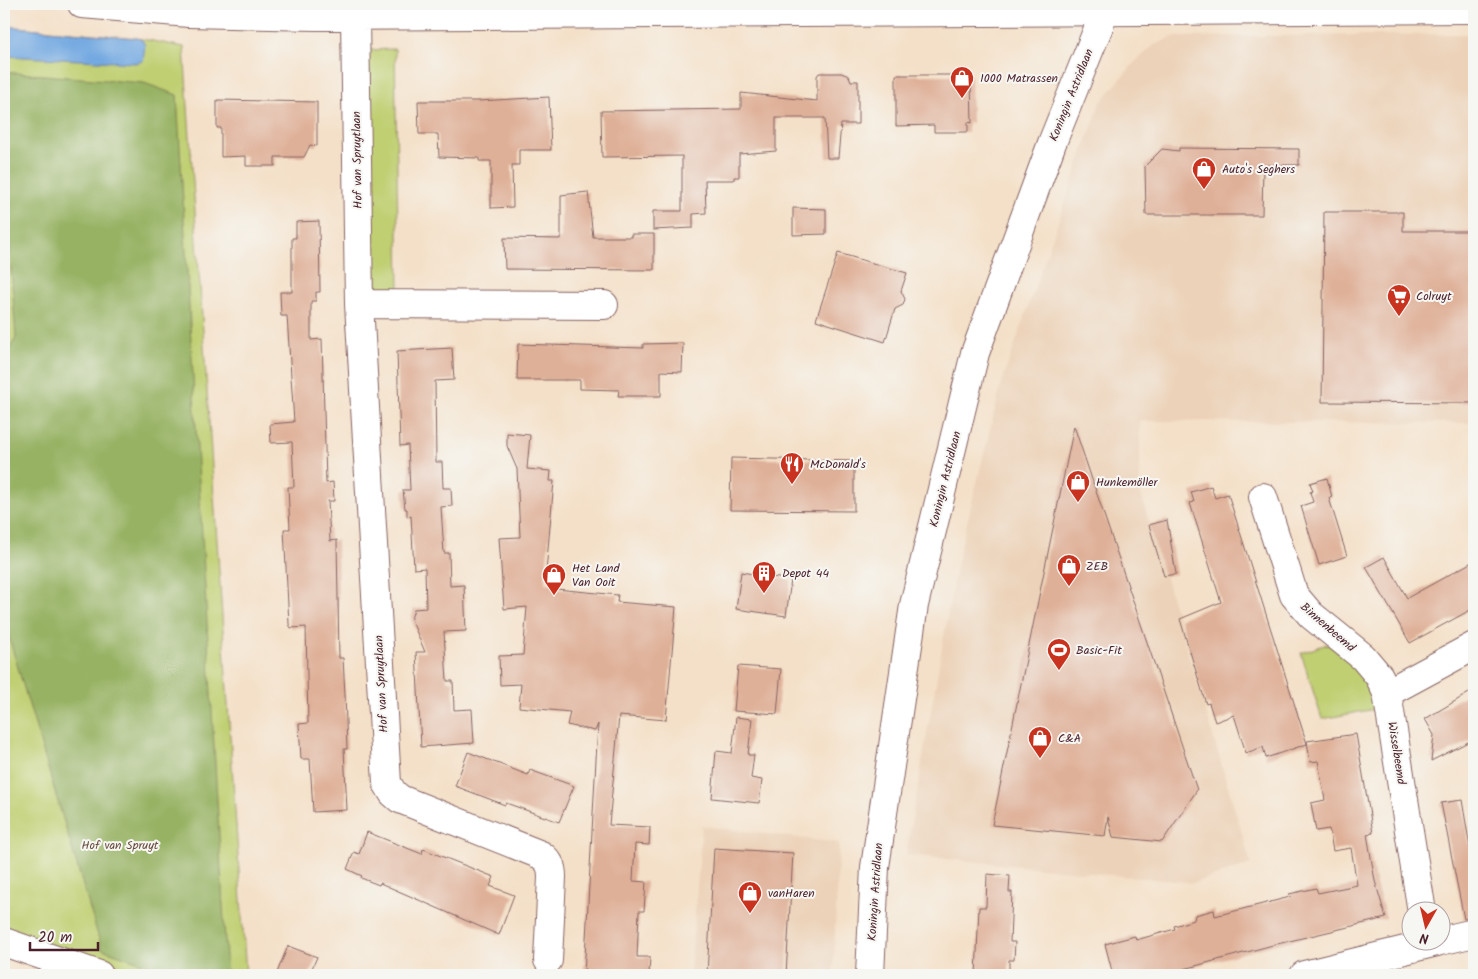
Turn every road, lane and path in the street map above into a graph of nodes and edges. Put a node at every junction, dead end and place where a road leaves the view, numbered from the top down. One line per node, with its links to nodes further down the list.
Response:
1 (82, 4): 4 (street)
2 (1106, 7): 3 (street); 4 (street); 17 (street, Koningin Astridlaan)
3 (1474, 9)
4 (355, 16): 5 (street, Hof van Spruytlaan)
5 (359, 304): 6 (street); 15 (street, Hof van Spruytlaan)
6 (604, 305)
7 (1263, 497): 9 (street, Binnenbeemd)
8 (1474, 646): 9 (street)
9 (1387, 693): 10 (street, Wisselbeemd)
10 (1420, 902)
11 (1474, 933): 12 (street)
12 (1450, 938)
13 (4, 942): 16 (street)
14 (1400, 950): 18 (street)
15 (548, 960)
16 (99, 975)
17 (870, 975)
18 (1304, 975)

